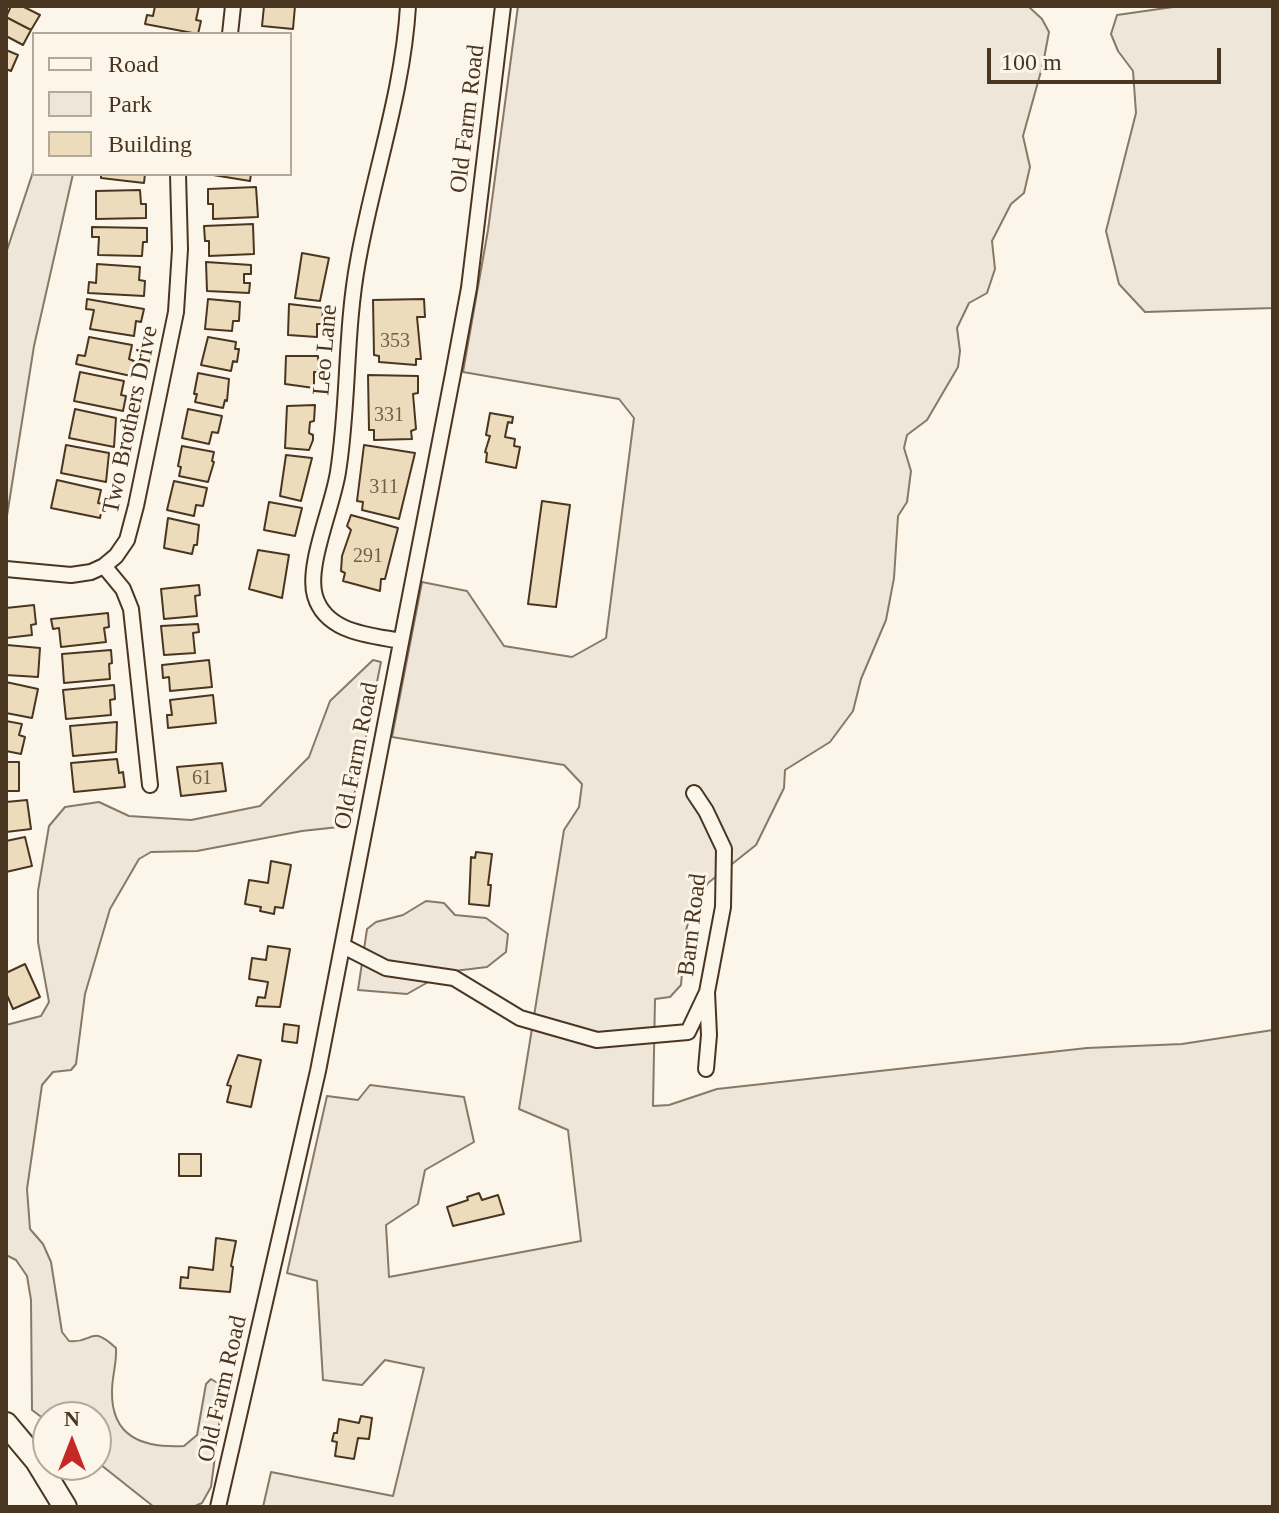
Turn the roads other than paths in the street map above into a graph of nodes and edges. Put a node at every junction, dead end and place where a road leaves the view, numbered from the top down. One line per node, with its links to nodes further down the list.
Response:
1 (233, 6): 4 (street)
2 (408, 6): 8 (street, Leo Lane)
3 (503, 6): 8 (street, Old Farm Road)
4 (230, 32)
5 (178, 176): 6 (street, Two Brothers Drive)
6 (104, 566): 7 (street); 9 (street)
7 (6, 569)
8 (401, 641): 11 (street, Old Farm Road)
9 (150, 785)
10 (694, 793): 12 (street, Barn Road)
11 (343, 946): 12 (street); 16 (street, Old Farm Road)
12 (707, 992): 13 (street, Barn Road)
13 (706, 1069)
14 (6, 1424): 15 (main road)
15 (65, 1507)
16 (218, 1507)

